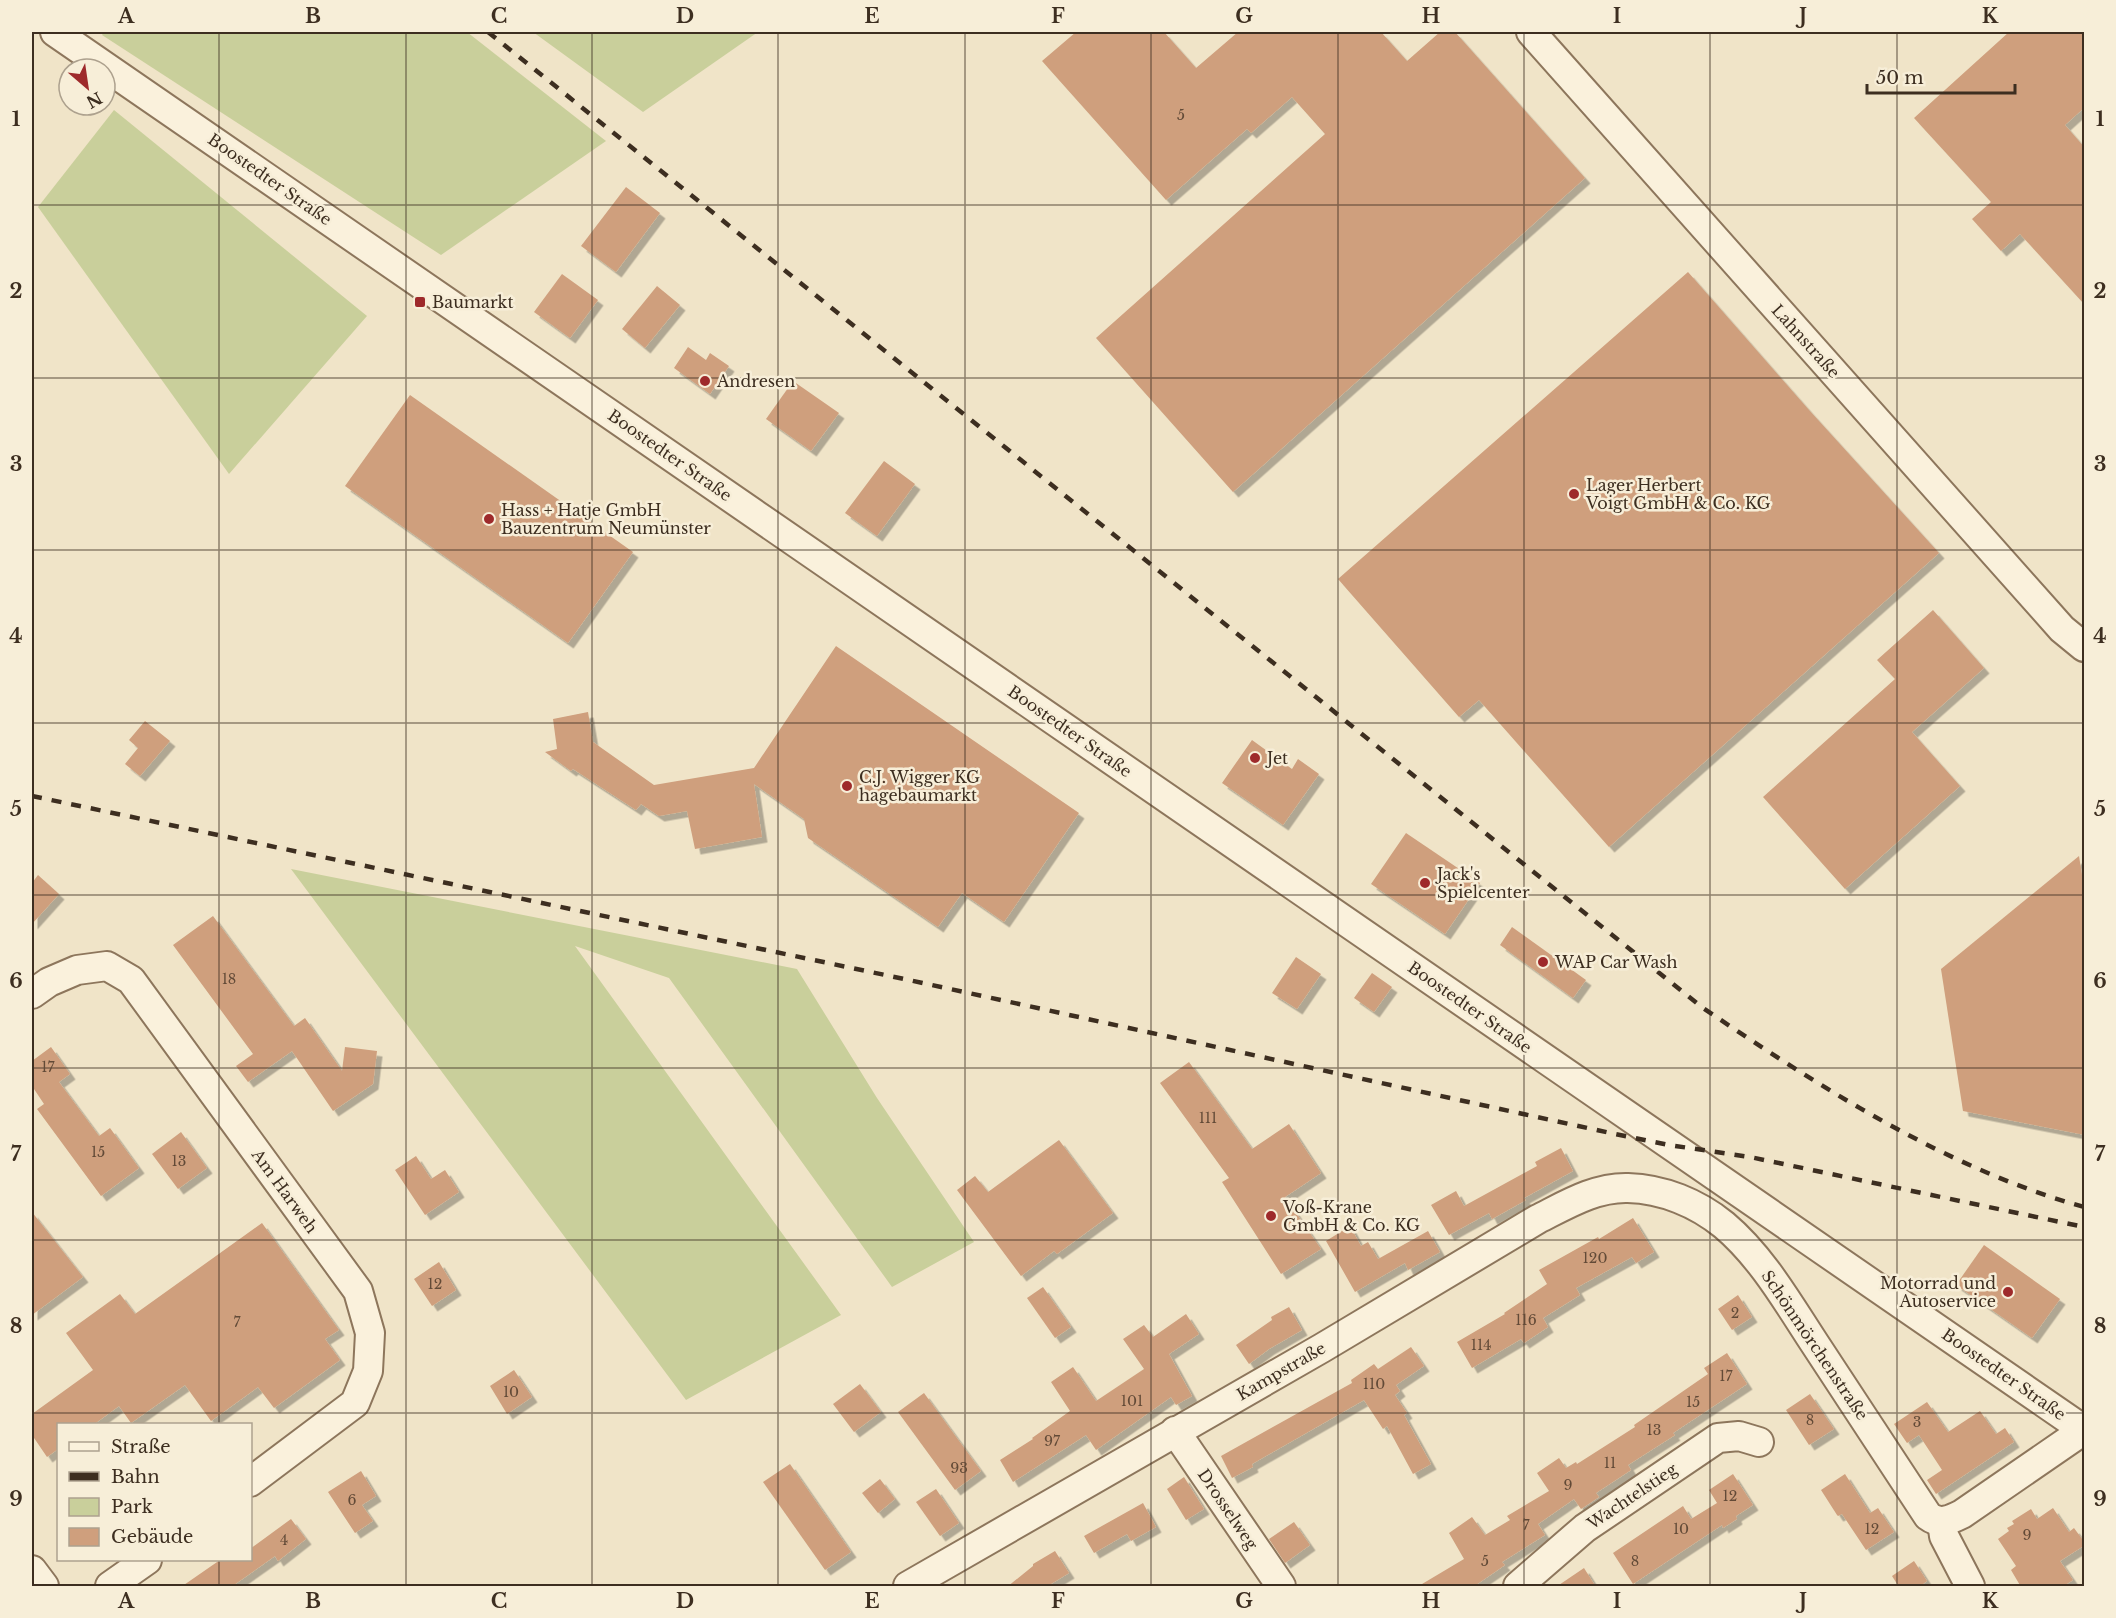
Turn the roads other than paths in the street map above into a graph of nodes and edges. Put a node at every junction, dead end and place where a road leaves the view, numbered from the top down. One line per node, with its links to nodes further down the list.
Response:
1 (55, 32): 6 (street, Boostedter Straße)
2 (1531, 32): 3 (street, Lahnstraße)
3 (2085, 647)
4 (32, 994): 9 (street, Am Harweh)
5 (1663, 1193): 7 (street, Kampstraße); 10 (street, Schönmörchenstraße)
6 (2084, 1430): 10 (street)
7 (1175, 1431): 15 (street, Kampstraße); 16 (street, Drosselweg)
8 (1759, 1442): 17 (street, Wachtelstieg)
9 (252, 1480)
10 (1942, 1522): 18 (street)
11 (146, 1561): 14 (street)
12 (32, 1570): 13 (street)
13 (44, 1587)
14 (110, 1587)
15 (908, 1587)
16 (1281, 1587)
17 (1518, 1587)
18 (1970, 1587)

